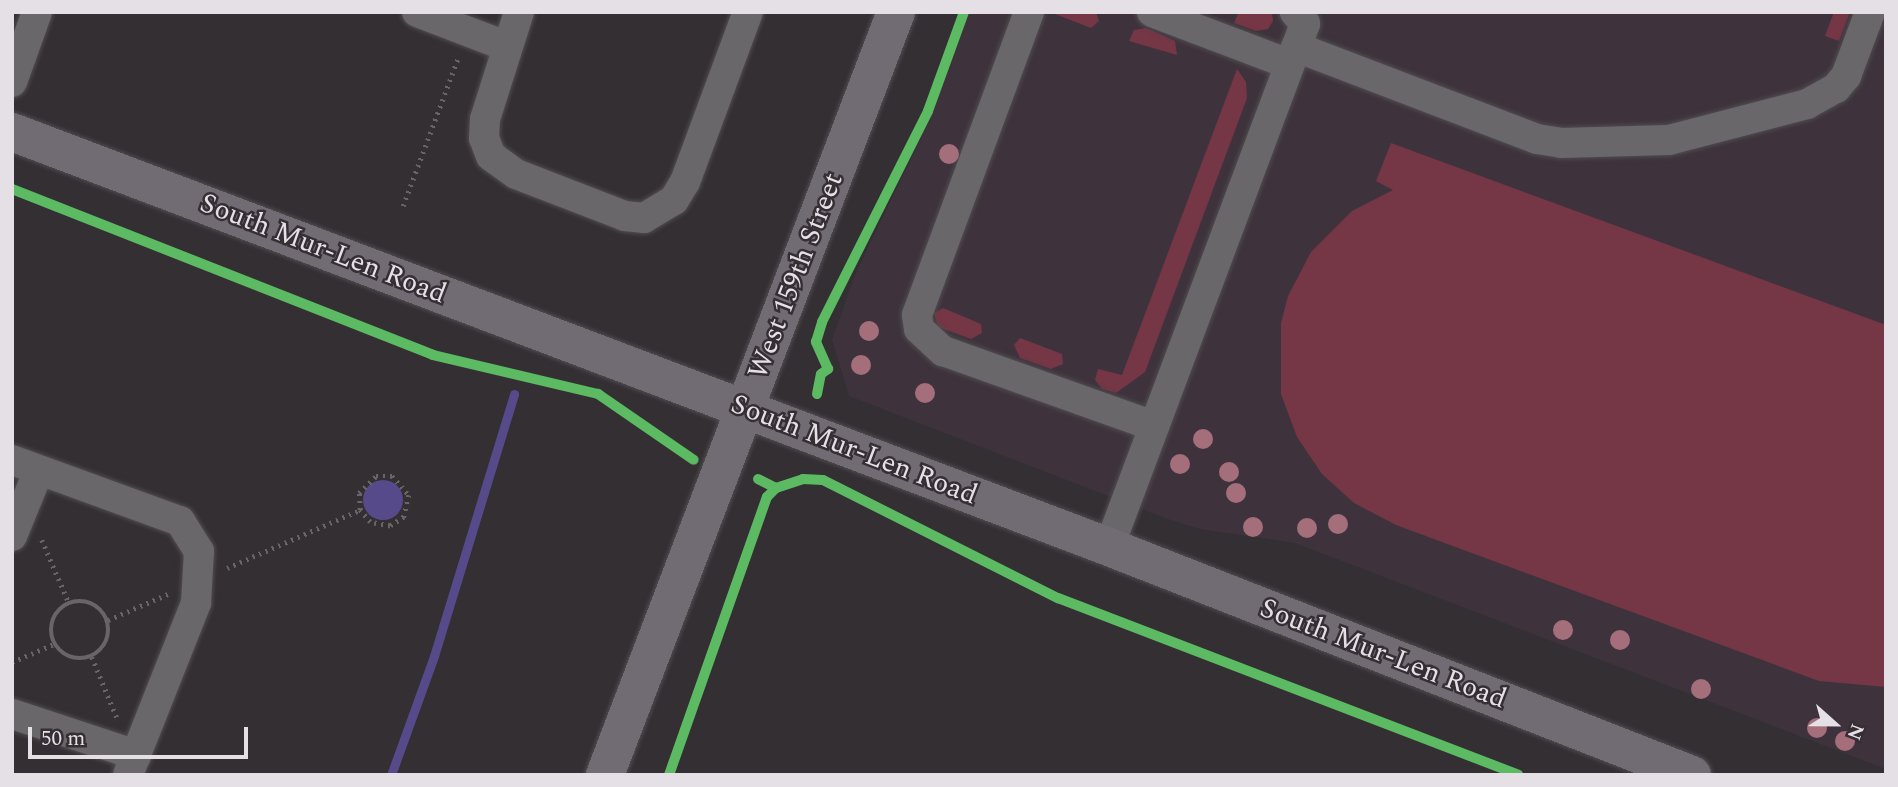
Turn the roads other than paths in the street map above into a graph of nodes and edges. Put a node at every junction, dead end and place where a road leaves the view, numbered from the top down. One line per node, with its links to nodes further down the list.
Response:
1 (37, 12): 12 (street)
2 (417, 12): 10 (street)
3 (519, 12): 10 (street)
4 (748, 12): 10 (street)
5 (896, 12): 14 (main road, West 159th Street)
6 (1029, 12): 15 (street)
7 (1152, 12): 11 (street)
8 (1295, 12): 11 (street)
9 (1870, 12): 11 (street)
10 (506, 46)
11 (1293, 56): 15 (street)
12 (12, 82)
13 (12, 132): 14 (main road, South Mur-Len Road)
14 (745, 408): 18 (main road, South Mur-Len Road); 21 (main road, West 159th Street)
15 (1154, 426): 18 (street)
16 (26, 465): 17 (street); 20 (street)
17 (25, 533)
18 (1109, 547): 22 (main road, South Mur-Len Road)
19 (12, 714): 20 (street)
20 (132, 765)
21 (605, 775)
22 (1692, 775)

